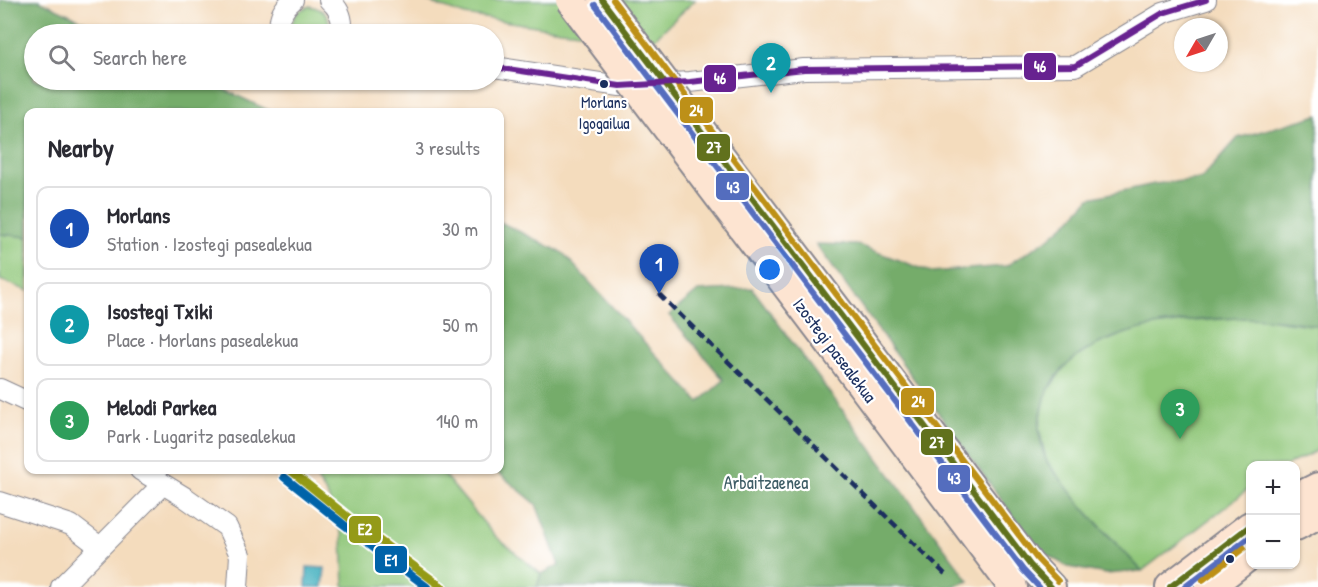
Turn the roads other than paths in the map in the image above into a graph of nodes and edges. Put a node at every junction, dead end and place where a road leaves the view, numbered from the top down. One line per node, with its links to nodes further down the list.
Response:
1 (328, 0): 7 (street)
2 (570, 0): 9 (main road, Izostegi pasealekua, bridge)
3 (602, 0): 9 (main road, Izostegi pasealekua, bridge)
4 (1206, 0): 8 (street)
5 (284, 3): 6 (street)
6 (279, 24)
7 (342, 24)
8 (504, 69)
9 (843, 338): 24 (main road, Izostegi pasealekua); 25 (main road, Izostegi pasealekua)
10 (1, 390): 11 (street)
11 (24, 400)
12 (146, 474): 13 (street)
13 (162, 484): 20 (street); 23 (street)
14 (1318, 487): 15 (main road)
15 (1300, 496)
16 (0, 502): 20 (street)
17 (1318, 514): 18 (main road)
18 (1300, 524)
19 (1246, 530): 26 (main road)
20 (100, 547): 22 (street)
21 (1246, 559): 27 (main road)
22 (61, 587)
23 (238, 587)
24 (1013, 587)
25 (1051, 587)
26 (1170, 587)
27 (1209, 587)

